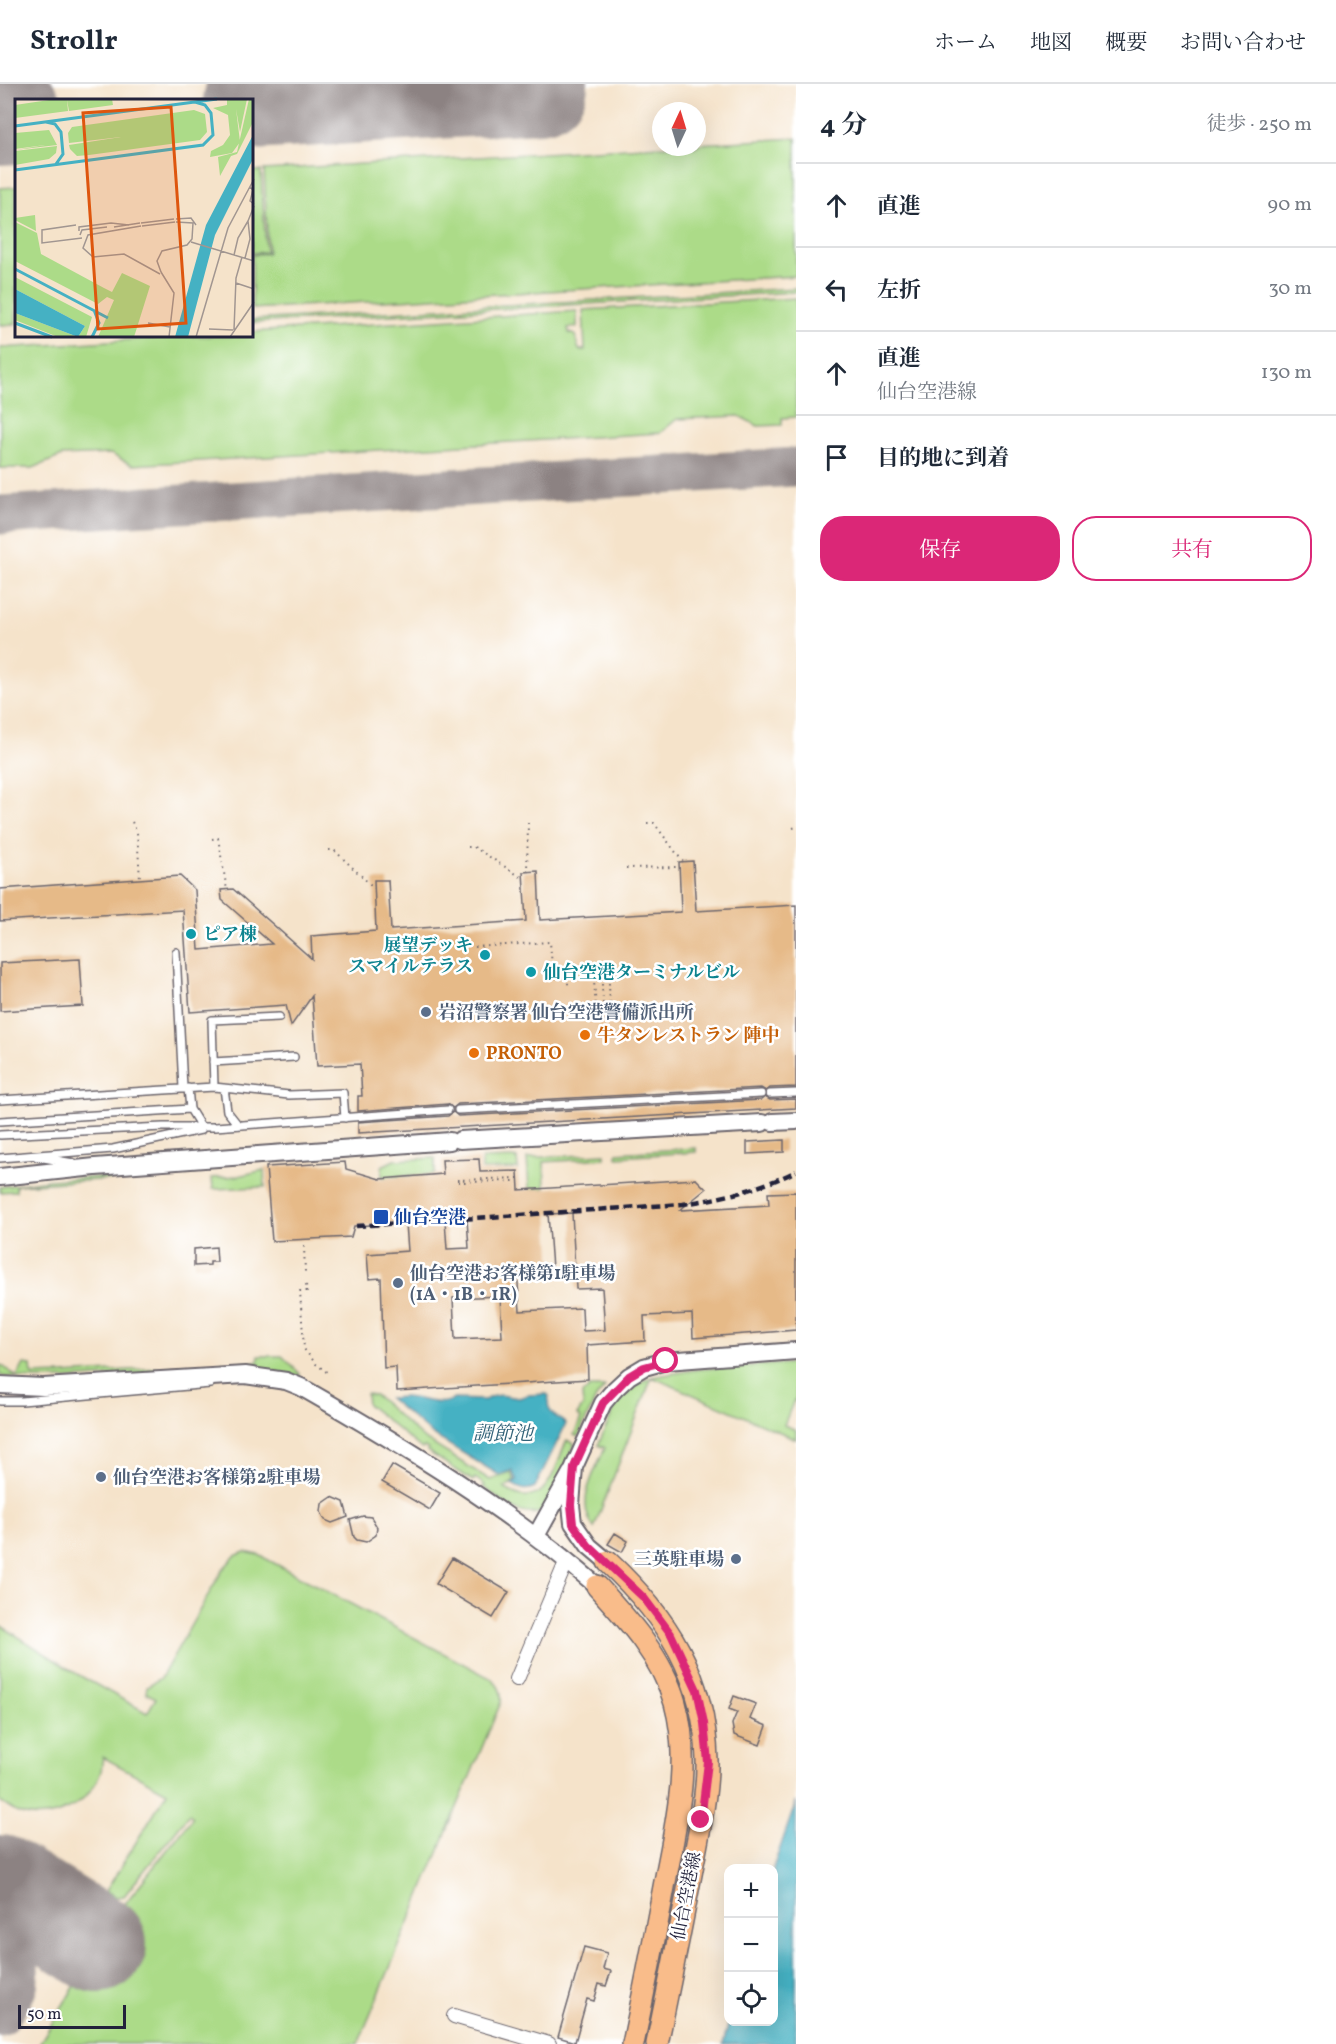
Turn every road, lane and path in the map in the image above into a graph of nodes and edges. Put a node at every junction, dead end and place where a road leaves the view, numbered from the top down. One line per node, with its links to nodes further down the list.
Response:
1 (132, 822): 11 (path)
2 (528, 823): 10 (path)
3 (647, 823): 7 (path)
4 (212, 839): 14 (path)
5 (468, 848): 12 (path)
6 (329, 850): 13 (path)
7 (683, 862)
8 (679, 867): 9 (path)
9 (626, 868)
10 (526, 872)
11 (140, 879)
12 (524, 879)
13 (374, 888)
14 (227, 890)
15 (475, 947): 20 (path)
16 (176, 952): 28 (lane)
17 (608, 965): 23 (path)
18 (593, 966): 24 (path)
19 (601, 966): 22 (path)
20 (568, 987)
21 (279, 1017): 26 (lane)
22 (604, 1023)
23 (611, 1023)
24 (597, 1024)
25 (294, 1058): 26 (lane)
26 (213, 1062): 27 (lane)
27 (214, 1087): 28 (lane); 29 (lane)
28 (186, 1088): 33 (lane); 34 (lane)
29 (224, 1088): 37 (lane); 40 (lane)
30 (796, 1093): 32 (lane)
31 (761, 1094): 36 (lane)
32 (770, 1094)
33 (0, 1100)
34 (190, 1108): 38 (lane); 41 (lane)
35 (448, 1110): 37 (lane)
36 (458, 1110)
37 (345, 1118): 40 (lane)
38 (0, 1121)
39 (796, 1121): 46 (street)
40 (238, 1125): 42 (lane)
41 (201, 1127): 42 (lane); 43 (lane)
42 (215, 1127): 44 (lane)
43 (0, 1135)
44 (26, 1155): 45 (lane); 46 (lane)
45 (0, 1158)
46 (95, 1167): 47 (street)
47 (0, 1177)
48 (519, 1180): 49 (path)
49 (457, 1181)
50 (304, 1246): 51 (path)
51 (305, 1272)
52 (306, 1285): 54 (path)
53 (796, 1351): 58 (street)
54 (328, 1373)
55 (245, 1375): 56 (street); 57 (lane); 59 (street)
56 (0, 1385)
57 (0, 1401)
58 (574, 1467): 59 (street); 61 (street)
59 (536, 1536): 60 (street)
60 (567, 1560): 62 (street); 65 (street)
61 (608, 1562): 63 (main road, 仙台空港線)
62 (597, 1586): 64 (main road, 仙台空港線)
63 (671, 1634): 64 (street); 66 (main road, 仙台空港線)
64 (647, 1647): 67 (main road, 仙台空港線)
65 (517, 1679)
66 (705, 1736): 67 (street); 71 (main road, 仙台空港線)
67 (681, 1738): 70 (main road, 仙台空港線)
68 (454, 2016): 69 (street)
69 (549, 2044)
70 (633, 2044)
71 (657, 2044)

